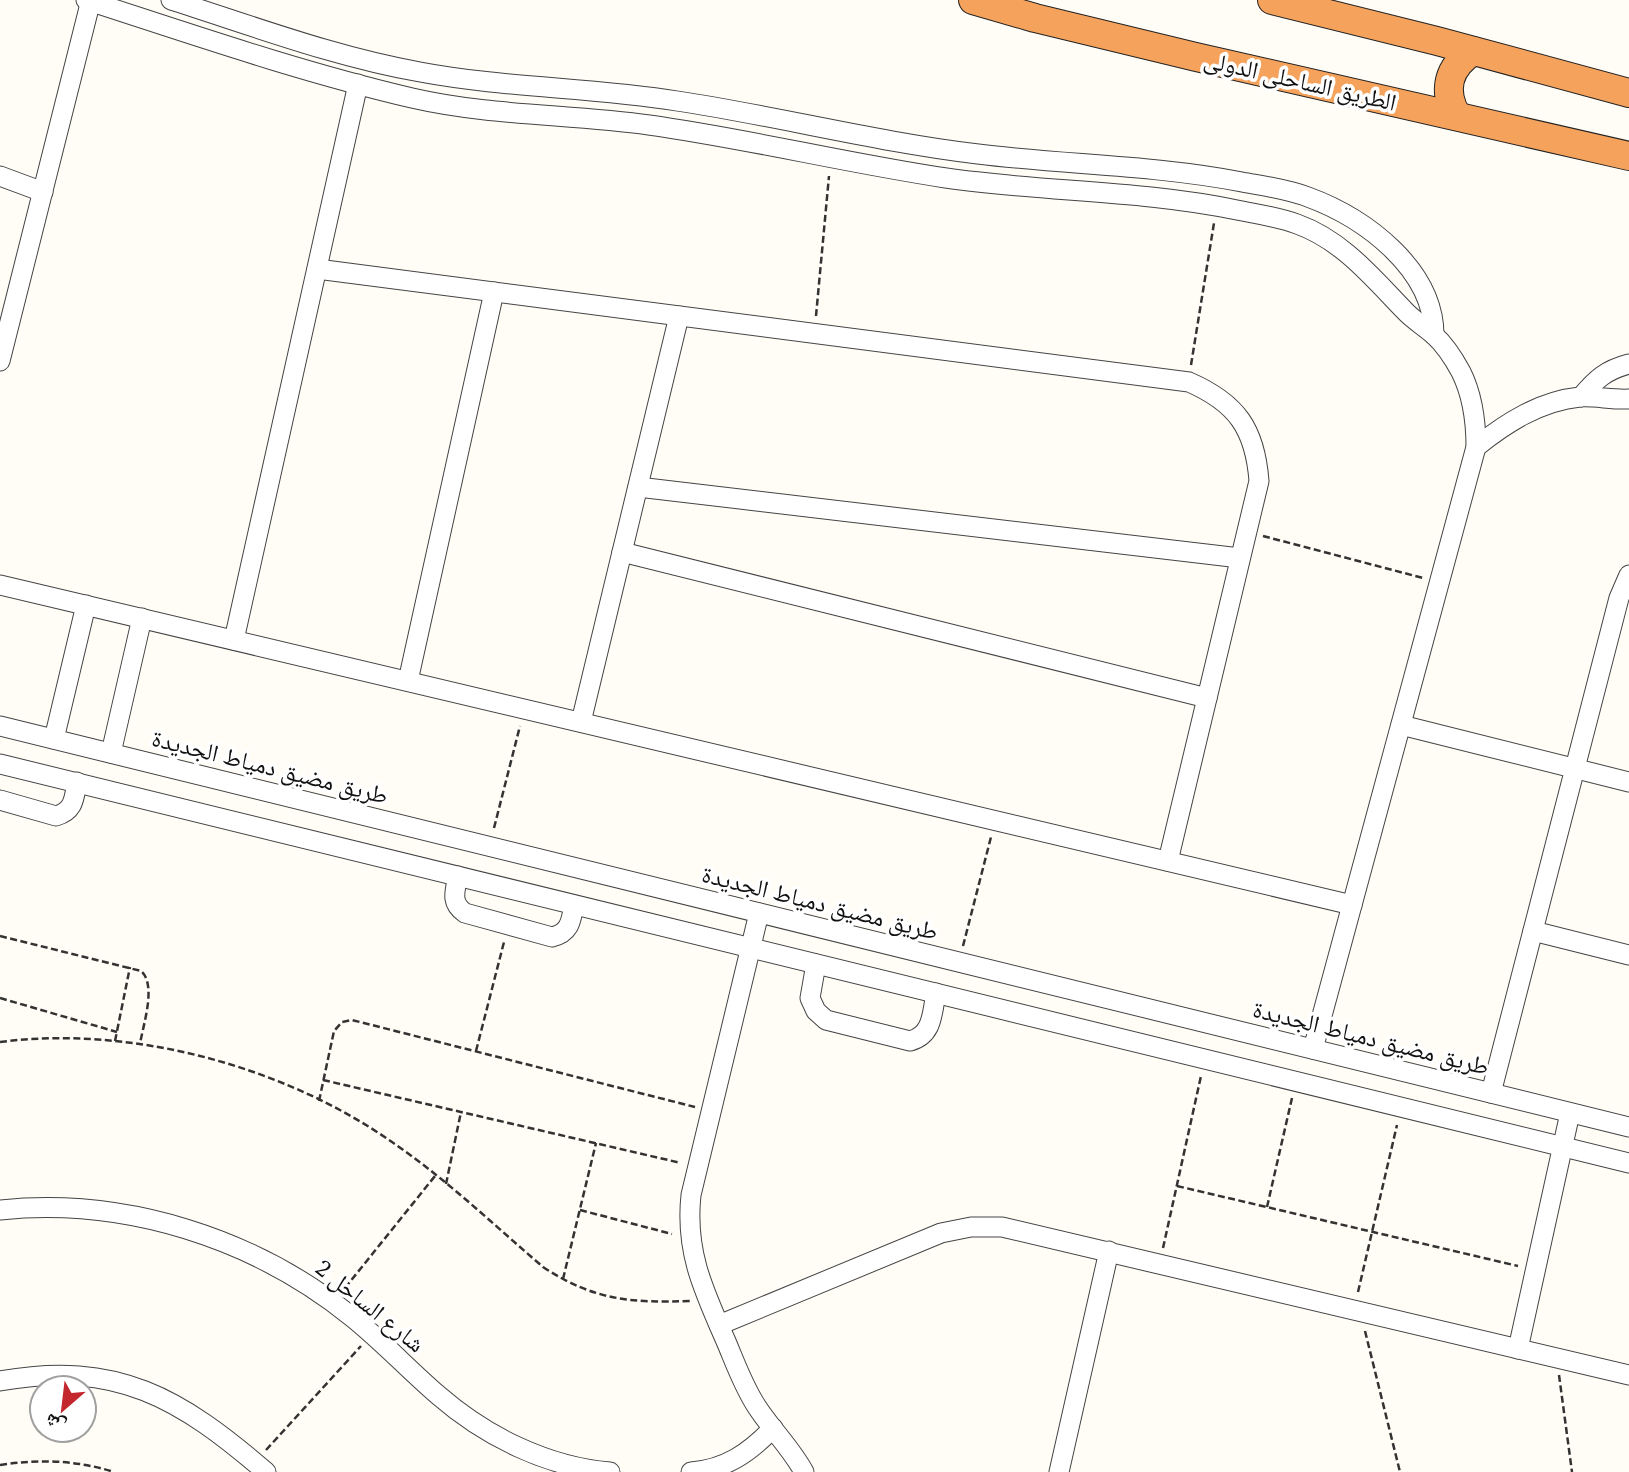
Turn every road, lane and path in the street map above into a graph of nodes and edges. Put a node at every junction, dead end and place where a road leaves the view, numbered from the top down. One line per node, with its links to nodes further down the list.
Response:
1 (89, 0): 7 (street); 14 (street)
2 (171, 0): 20 (street)
3 (973, 0): 9 (highway, الطريق الساحلى الدولى)
4 (1272, 0): 5 (highway)
5 (1437, 41): 6 (highway); 9 (highway)
6 (1473, 51): 8 (highway); 10 (highway)
7 (358, 84): 12 (street); 16 (street)
8 (1629, 93)
9 (1417, 107): 10 (highway, الطريق الساحلى الدولى)
10 (1457, 116): 11 (highway, الطريق الساحلى الدولى)
11 (1629, 156)
12 (830, 159): 15 (street); 19 (path)
13 (0, 176): 14 (street)
14 (43, 192): 21 (street)
15 (1217, 206): 20 (street); 23 (path)
16 (317, 269): 17 (street); 36 (street)
17 (494, 292): 18 (street); 37 (street)
18 (679, 316): 19 (street); 27 (street)
19 (815, 334): 23 (street)
20 (1434, 335): 26 (street)
21 (0, 360)
22 (1629, 364): 24 (street)
23 (1189, 382): 28 (street)
24 (1581, 397): 25 (street); 26 (street)
25 (1629, 400)
26 (1476, 447): 32 (street)
27 (638, 487): 29 (street); 30 (street)
28 (1246, 532): 30 (street); 32 (path)
29 (622, 552): 38 (street); 40 (street)
30 (1240, 558): 38 (street)
31 (1629, 575): 46 (street)
32 (1440, 583): 41 (street)
33 (0, 585): 34 (street)
34 (86, 605): 35 (street); 43 (street)
35 (142, 618): 36 (street); 44 (street)
36 (233, 640): 37 (street)
37 (408, 681): 39 (street)
38 (1207, 698): 52 (street)
39 (524, 709): 40 (street); 51 (path)
40 (581, 722): 50 (street)
41 (1401, 725): 46 (street); 55 (street)
42 (0, 726): 43 (street, طريق مضيق دمياط الجديدة)
43 (54, 740): 44 (street, طريق مضيق دمياط الجديدة)
44 (111, 754): 51 (street, طريق مضيق دمياط الجديدة)
45 (0, 764): 47 (street)
46 (1575, 768): 48 (street); 58 (street)
47 (77, 782): 49 (street); 53 (street)
48 (1629, 782)
49 (0, 800)
50 (995, 820): 52 (street); 62 (path)
51 (490, 847): 56 (street, طريق مضيق دمياط الجديدة)
52 (1168, 861): 55 (street)
53 (458, 876): 54 (street); 57 (street)
54 (574, 905): 57 (street); 60 (street)
55 (1352, 905): 71 (street)
56 (760, 913): 60 (street); 62 (street, طريق مضيق دمياط الجديدة)
57 (508, 925): 72 (path)
58 (1532, 931): 61 (street); 76 (street)
59 (0, 936): 64 (path)
60 (751, 948): 63 (street); 79 (street)
61 (1629, 956)
62 (958, 962): 71 (street, طريق مضيق دمياط الجديدة)
63 (817, 964): 65 (street); 65 (street)
64 (130, 967): 67 (path); 70 (path)
65 (936, 993): 73 (street)
66 (0, 998): 67 (path)
67 (117, 1032): 68 (path)
68 (115, 1041): 69 (path); 70 (path)
69 (0, 1042)
70 (140, 1044): 77 (path)
71 (1313, 1049): 76 (street, طريق مضيق دمياط الجديدة)
72 (476, 1051): 74 (path); 79 (path)
73 (1205, 1060): 75 (street); 89 (path)
74 (323, 1080): 77 (path); 80 (path)
75 (1296, 1082): 78 (street); 90 (path)
76 (1491, 1093): 81 (street, طريق مضيق دمياط الجديدة)
77 (319, 1101): 87 (path)
78 (1401, 1108): 84 (street); 93 (path)
79 (711, 1111): 86 (street)
80 (461, 1112): 83 (path); 88 (path)
81 (1570, 1112): 82 (street, طريق مضيق دمياط الجديدة); 84 (street)
82 (1629, 1127)
83 (596, 1143): 86 (path); 92 (path)
84 (1562, 1147): 85 (street); 97 (street)
85 (1629, 1163)
86 (698, 1167): 94 (street)
87 (435, 1176): 88 (path); 100 (path)
88 (446, 1184): 98 (path)
89 (1177, 1186): 90 (path); 96 (path)
90 (1267, 1208): 93 (path)
91 (0, 1210): 100 (street, شارع الساحل 2)
92 (580, 1210): 94 (path); 98 (path)
93 (1372, 1232): 97 (path); 101 (path)
94 (690, 1239): 99 (street)
95 (1109, 1251): 96 (street); 102 (street); 116 (street)
96 (1159, 1263): 101 (street)
97 (1535, 1270): 104 (street)
98 (563, 1279): 99 (path)
99 (709, 1301): 102 (street)
100 (333, 1302): 103 (street, شارع الساحل 2)
101 (1357, 1310): 104 (street); 117 (path)
102 (719, 1325): 108 (street)
103 (372, 1334): 110 (path); 111 (street, شارع الساحل 2)
104 (1518, 1349): 105 (street)
105 (1557, 1358): 106 (street); 118 (path)
106 (1629, 1375)
107 (0, 1381): 110 (street)
108 (773, 1428): 114 (street); 115 (street)
109 (0, 1465): 112 (path)
110 (260, 1467)
111 (565, 1468): 113 (street, شارع الساحل 2)
112 (114, 1472)
113 (610, 1472)
114 (691, 1472)
115 (804, 1472)
116 (1059, 1472)
117 (1400, 1472)
118 (1572, 1472)

